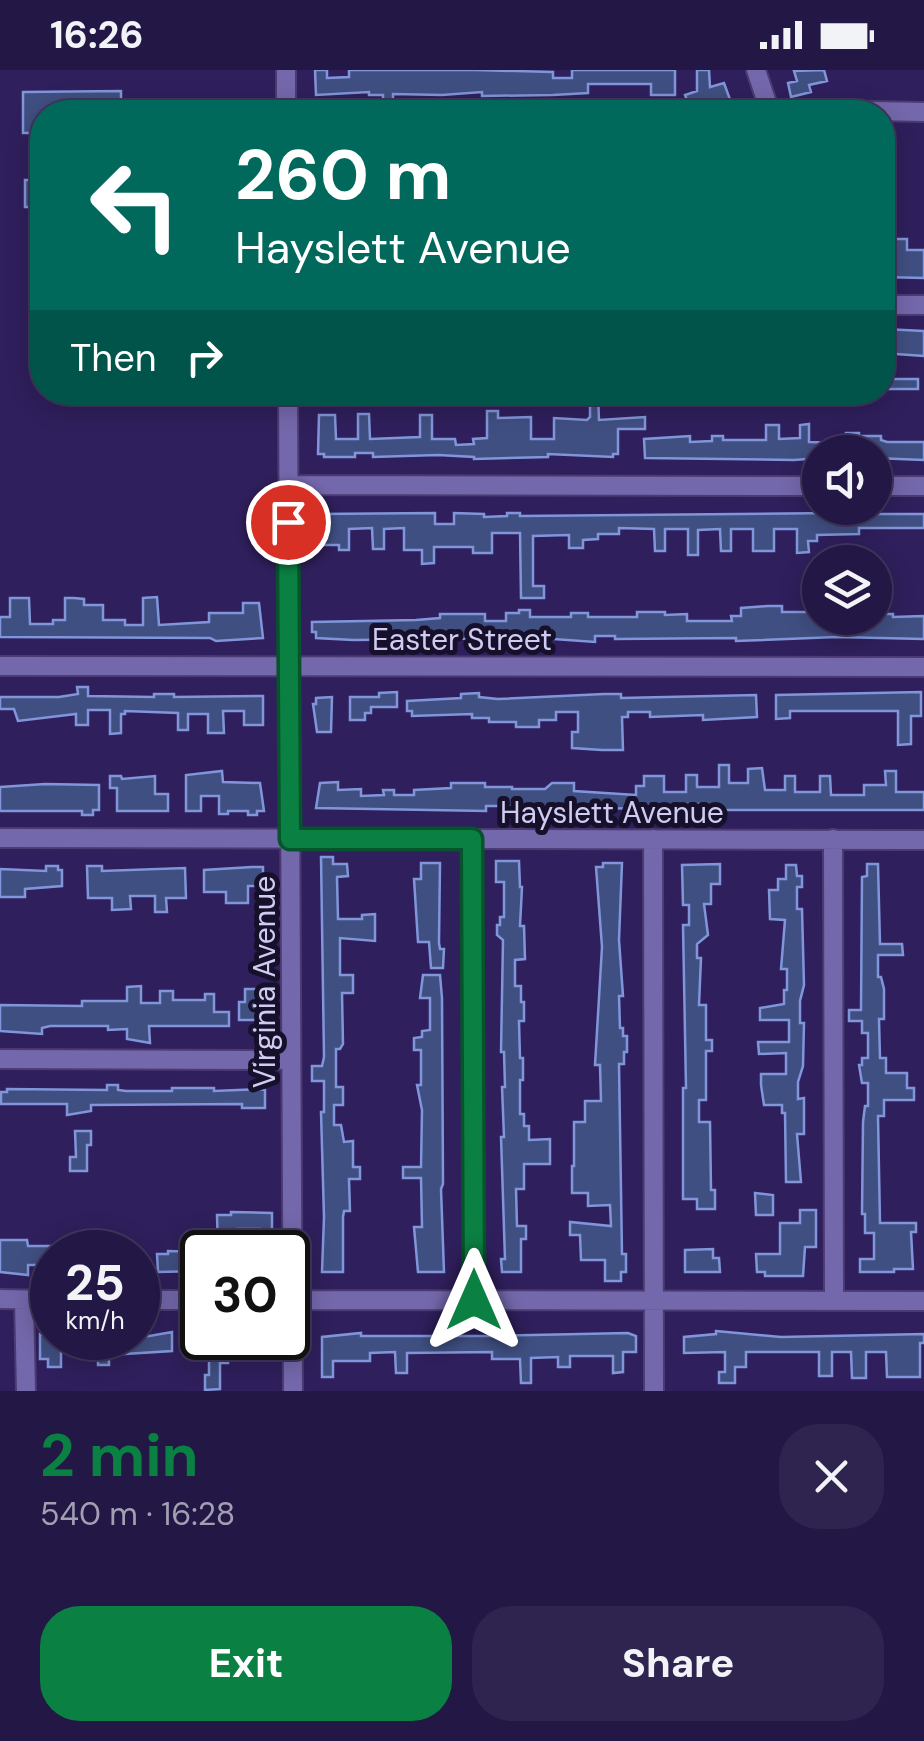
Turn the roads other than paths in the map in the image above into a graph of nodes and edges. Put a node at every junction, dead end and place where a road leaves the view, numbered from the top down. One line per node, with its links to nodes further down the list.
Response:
1 (286, 70): 3 (street)
2 (756, 70): 4 (street)
3 (286, 100)
4 (766, 100)
5 (895, 111): 6 (street)
6 (924, 112)
7 (895, 304): 8 (street)
8 (924, 304)
9 (288, 405): 10 (street, Virginia Avenue)
10 (288, 486): 11 (street); 15 (street, Virginia Avenue)
11 (802, 486)
12 (892, 486): 13 (street)
13 (924, 486)
14 (0, 666): 15 (street, Easter Street)
15 (289, 666): 16 (street, Easter Street); 18 (street, Virginia Avenue)
16 (924, 667)
17 (0, 838): 18 (street, Hayslett Avenue)
18 (290, 839): 19 (street, Hayslett Avenue); 24 (street, Virginia Avenue)
19 (472, 839): 20 (street, Hayslett Avenue); 30 (street)
20 (652, 839): 21 (street, Hayslett Avenue); 31 (street)
21 (833, 840): 22 (street, Hayslett Avenue); 32 (street)
22 (924, 840)
23 (0, 1059): 24 (street)
24 (292, 1060): 25 (street, Virginia Avenue)
25 (291, 1230)
26 (0, 1300): 27 (street)
27 (24, 1300): 28 (street); 35 (street)
28 (30, 1300)
29 (310, 1300): 30 (street)
30 (474, 1300): 31 (street)
31 (654, 1301): 32 (street); 37 (street)
32 (834, 1301): 33 (street)
33 (924, 1302)
34 (293, 1360): 36 (street, Virginia Avenue)
35 (26, 1391)
36 (294, 1391)
37 (654, 1391)

